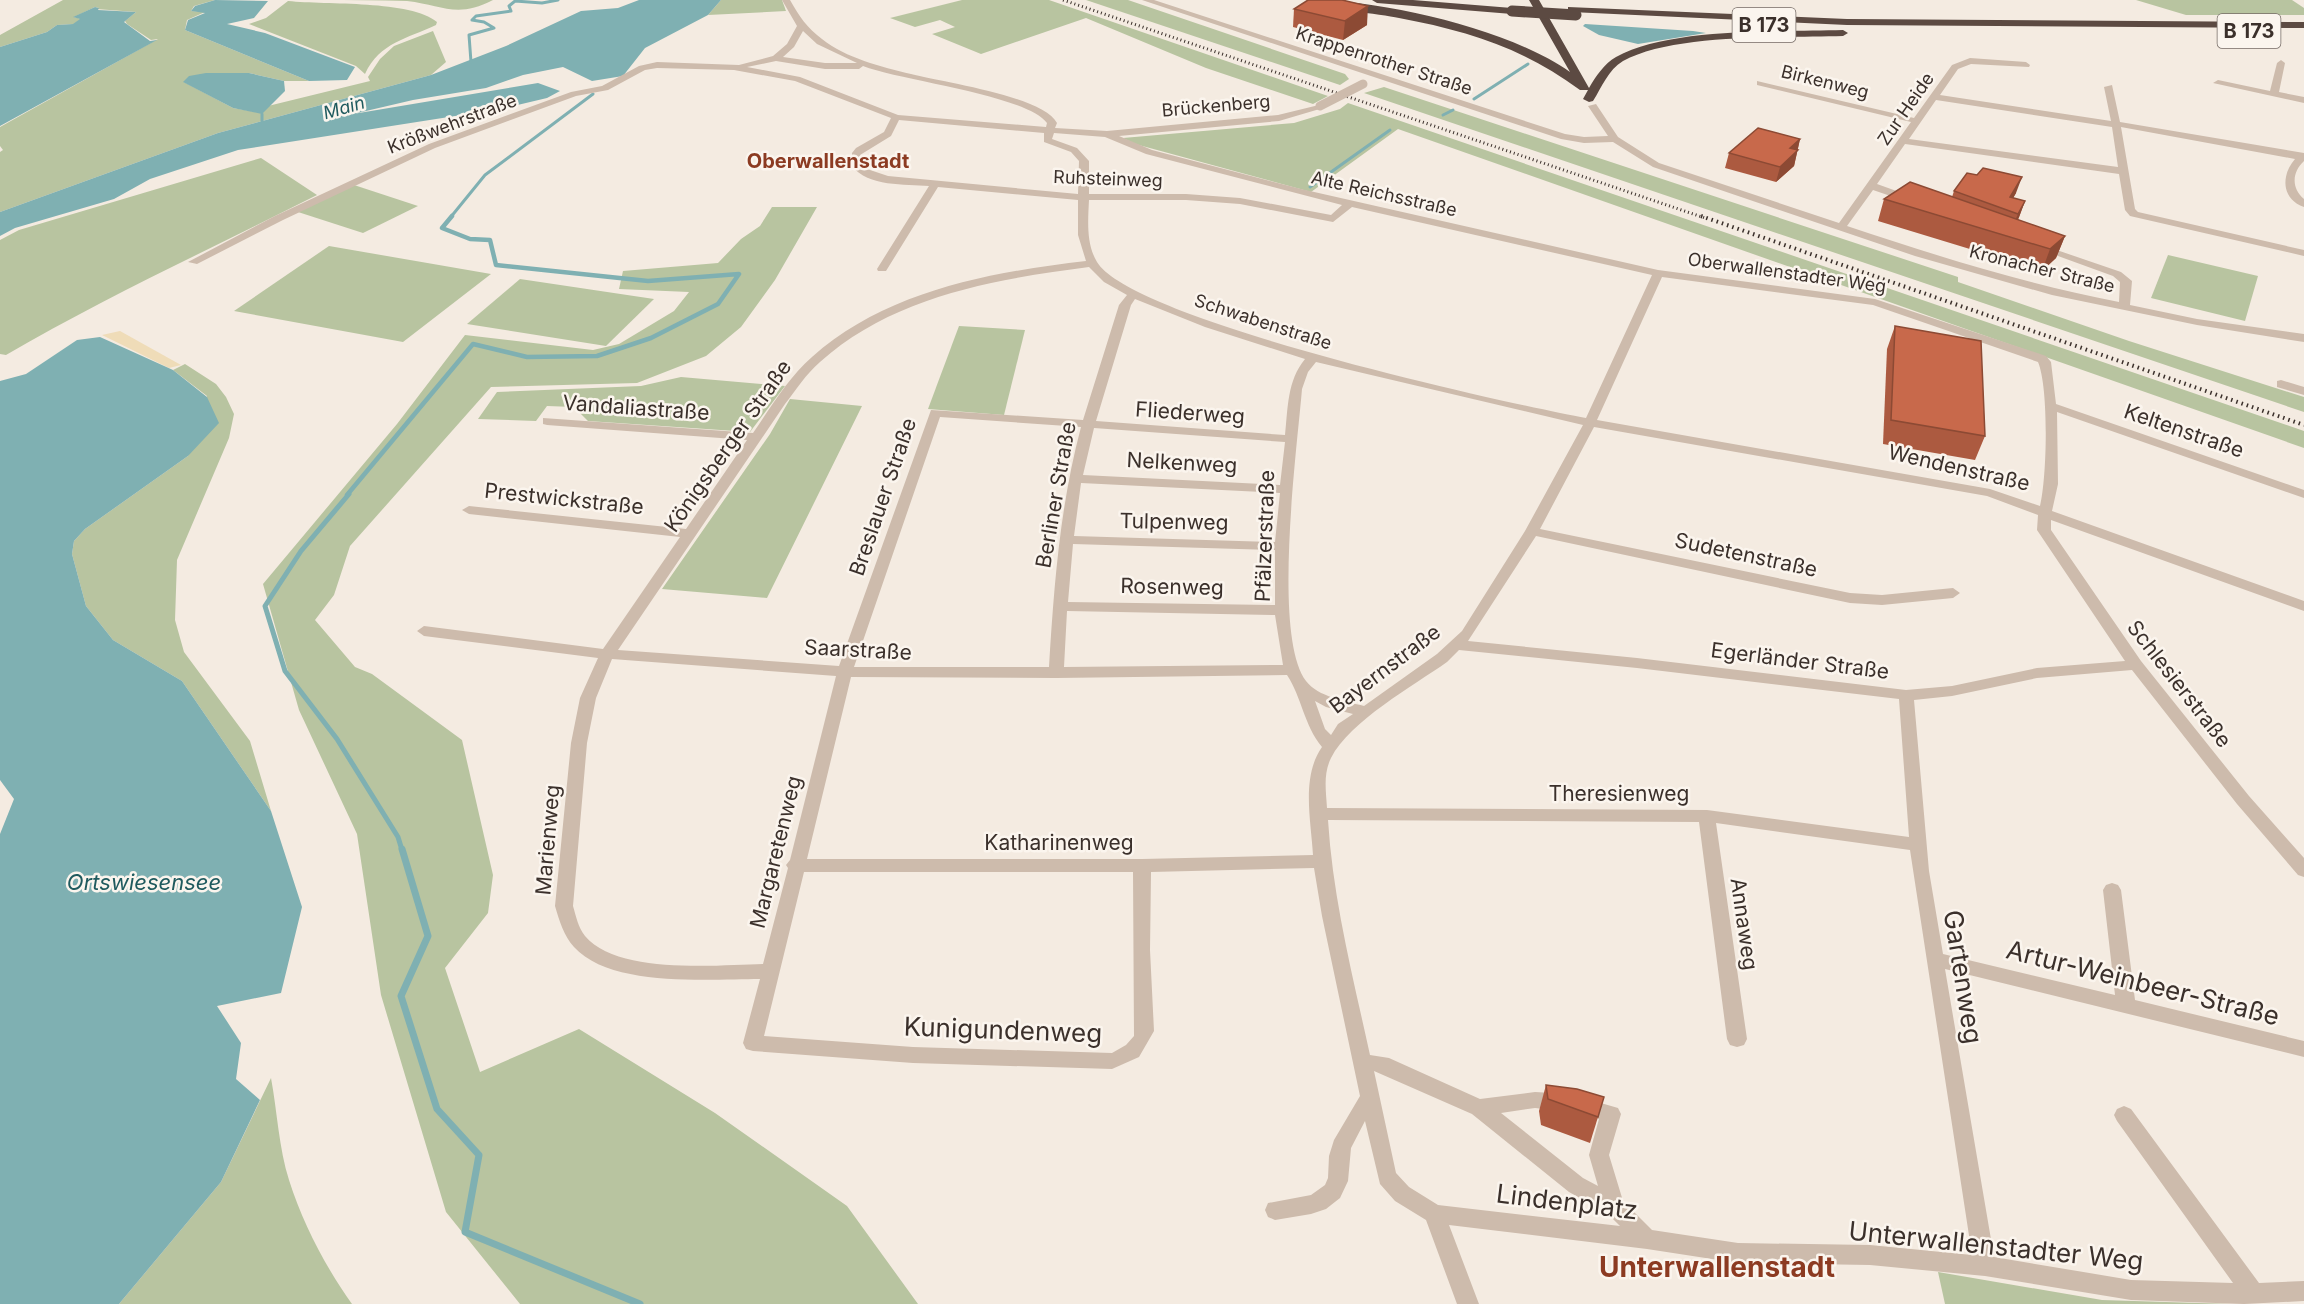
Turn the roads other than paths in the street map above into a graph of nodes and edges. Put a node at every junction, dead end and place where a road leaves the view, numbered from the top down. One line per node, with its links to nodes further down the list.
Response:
1 (786, 0): 10 (street)
2 (1146, 0): 18 (street, Krappenrother Straße)
3 (1315, 0): 23 (highway)
4 (1377, 0): 7 (highway, B 173)
5 (1437, 0): 7 (highway, B 173)
6 (1534, 0): 23 (highway)
7 (1510, 8): 8 (highway, B 173, bridge)
8 (1574, 12): 9 (highway, B 173); 11 (highway, B 173)
9 (2304, 25)
10 (801, 27): 13 (street); 16 (street)
11 (1952, 30): 12 (highway, B 173); 23 (highway)
12 (2304, 31)
13 (776, 58): 16 (street); 17 (street, Krößwehrstraße)
14 (2281, 63): 22 (street)
15 (2026, 65): 24 (street, Zur Heide)
16 (871, 66): 30 (street)
17 (734, 67): 26 (street, Krößwehrstraße); 46 (street, Krößwehrstraße)
18 (1378, 76): 32 (street, Brückenberg, bridge); 33 (street, Krappenrother Straße)
19 (1760, 83): 28 (street, Birkenweg)
20 (2218, 83): 22 (street)
21 (2109, 87): 29 (street)
22 (2274, 93): 25 (street)
23 (1589, 98): 33 (street)
24 (1932, 98): 28 (street, Zur Heide); 29 (street)
25 (2304, 100)
26 (896, 117): 27 (street, Krößwehrstraße); 31 (street)
27 (920, 121): 30 (street, Krößwehrstraße); 31 (street)
28 (1917, 121): 34 (street, Zur Heide)
29 (2118, 125): 35 (street); 36 (street)
30 (1048, 130): 32 (street, Brückenberg); 39 (street, Schwabenstraße)
31 (888, 134): 37 (street, Ruhsteinweg)
32 (1107, 134): 41 (street, Alte Reichsstraße)
33 (1615, 139): 43 (street, Kronacher Straße)
34 (1905, 141): 36 (street); 38 (street, Zur Heide)
35 (2302, 157): 42 (street)
36 (2122, 171): 45 (street)
37 (935, 184): 39 (street, Ruhsteinweg); 48 (street)
38 (1872, 186): 40 (street); 43 (street, Zur Heide)
39 (1082, 197): 41 (street, Ruhsteinweg); 47 (street, Schwabenstraße)
40 (1918, 202)
41 (1349, 204): 49 (street, Alte Reichsstraße)
42 (2304, 204)
43 (1841, 228): 51 (street, Kronacher Straße)
44 (2030, 243): 51 (street)
45 (2304, 253)
46 (193, 262)
47 (1092, 263): 50 (street, Schwabenstraße); 61 (street, Königsberger Straße)
48 (882, 269)
49 (1658, 273): 54 (street, Oberwallenstadter Weg); 59 (street, Bayernstraße)
50 (1133, 294): 53 (street, Schwabenstraße); 60 (street, Berliner Straße)
51 (2124, 307): 52 (street, Kronacher Straße)
52 (2304, 338)
53 (1313, 358): 59 (street, Schwabenstraße); 62 (street, Pfälzerstraße)
54 (2045, 362): 57 (street, Schlesierstraße)
55 (2281, 384): 56 (street)
56 (2304, 391)
57 (2051, 406): 65 (street, Keltenstraße); 67 (street, Schlesierstraße)
58 (547, 421): 61 (street, Vandaliastraße)
59 (1590, 424): 67 (street, Wendenstraße); 68 (street, Bayernstraße)
60 (1087, 425): 62 (street, Fliederweg); 63 (street, Berliner Straße); 81 (street, Breslauer Straße)
61 (758, 436): 69 (street, Königsberger Straße)
62 (1291, 439): 64 (street, Pfälzerstraße)
63 (1075, 479): 64 (street, Nelkenweg); 70 (street, Berliner Straße)
64 (1287, 489): 71 (street, Pfälzerstraße)
65 (2304, 494)
66 (469, 510): 69 (street, Prestwickstraße)
67 (2045, 511): 74 (street, Wendenstraße); 79 (street, Schlesierstraße)
68 (1532, 531): 72 (street, Sudetenstraße); 77 (street, Bayernstraße)
69 (689, 534): 78 (street, Königsberger Straße)
70 (1065, 540): 71 (street, Tulpenweg); 73 (street, Berliner Straße)
71 (1282, 546): 75 (street, Pfälzerstraße)
72 (1953, 593)
73 (1060, 606): 75 (street, Rosenweg); 82 (street, Berliner Straße)
74 (2304, 606)
75 (1282, 610): 80 (street, Pfälzerstraße)
76 (424, 631): 78 (street, Saarstraße)
77 (1458, 645): 84 (street, Egerländer Straße); 85 (street, Bayernstraße)
78 (607, 654): 81 (street, Saarstraße); 96 (street, Marienweg)
79 (2136, 664): 84 (street, Egerländer Straße); 93 (street, Schlesierstraße)
80 (1291, 670): 82 (street, Saarstraße); 83 (street, Pfälzerstraße)
81 (845, 671): 82 (street, Saarstraße); 91 (street, Margaretenweg)
82 (1056, 673)
83 (1303, 688): 85 (street); 86 (street, Pfälzerstraße)
84 (1906, 695): 89 (street, Gartenweg)
85 (1364, 711): 86 (street, Bayernstraße)
86 (1330, 745): 87 (street, Bayernstraße)
87 (1319, 814): 88 (street, Theresienweg); 90 (street, Bayernstraße)
88 (1707, 816): 89 (street, Theresienweg); 98 (street, Annaweg)
89 (1918, 845): 95 (street, Gartenweg)
90 (1322, 861): 92 (street, Katharinenweg); 101 (street, Bayernstraße)
91 (795, 865): 92 (street, Katharinenweg); 96 (street, Margaretenweg)
92 (1142, 866): 99 (street, Kunigundenweg)
93 (2304, 870)
94 (2112, 890): 97 (street)
95 (1934, 959): 97 (street, Artur-Weinbeer-Straße); 109 (street, Gartenweg)
96 (769, 971): 99 (street, Margaretenweg)
97 (2126, 1006): 100 (street, Artur-Weinbeer-Straße)
98 (1737, 1039)
99 (753, 1043)
100 (2304, 1049)
101 (1362, 1062): 102 (street, Bayernstraße); 103 (street, Lindenplatz)
102 (1370, 1098): 106 (street); 107 (street, Bayernstraße)
103 (1479, 1108): 105 (street, Lindenplatz); 105 (street, Lindenplatz)
104 (2124, 1115): 111 (street)
105 (1614, 1206): 108 (street, Lindenplatz)
106 (1275, 1210)
107 (1434, 1214): 108 (street, Lindenplatz); 112 (street)
108 (1647, 1239): 109 (street, Unterwallenstadter Weg)
109 (1985, 1266): 111 (street, Unterwallenstadter Weg)
110 (2304, 1291): 111 (street, Unterwallenstadter Weg)
111 (2254, 1294)
112 (1468, 1304)

